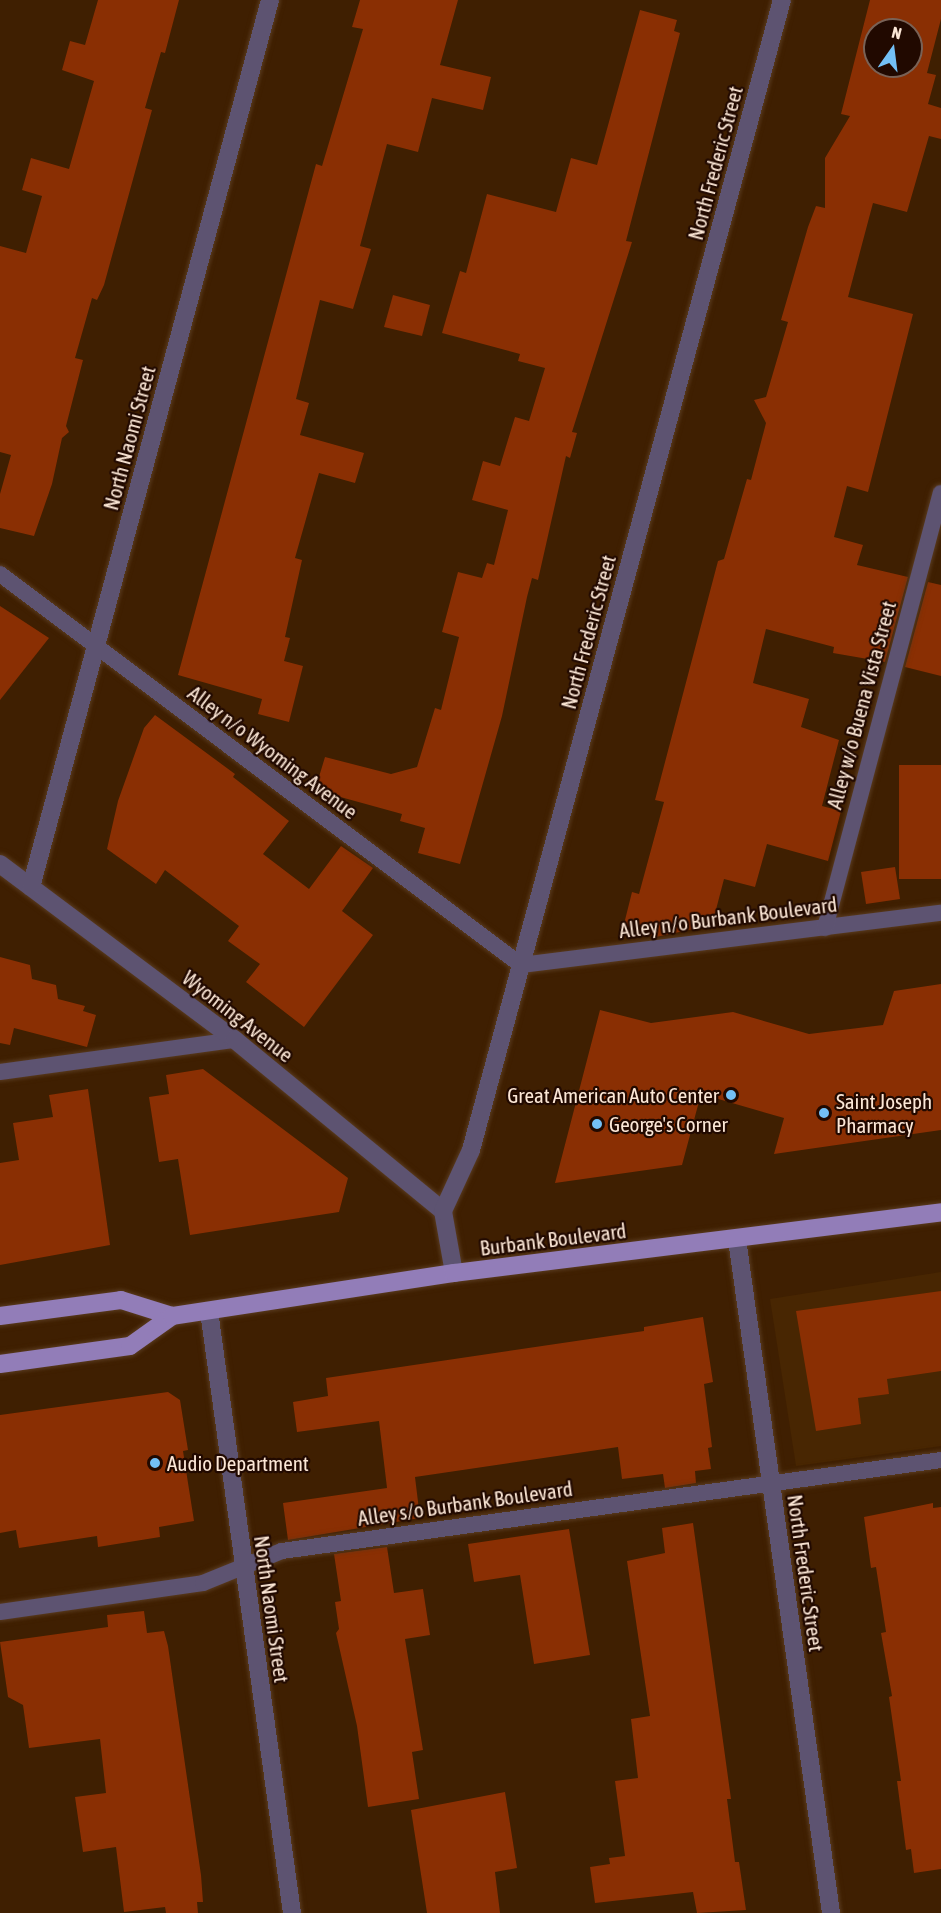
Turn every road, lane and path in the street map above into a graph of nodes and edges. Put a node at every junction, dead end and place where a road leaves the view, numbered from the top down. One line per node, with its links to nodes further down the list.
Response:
1 (270, 0): 5 (street, North Naomi Street)
2 (782, 0): 10 (street, North Frederic Street)
3 (941, 493): 9 (lane, Alley w/o Buena Vista Street)
4 (0, 574): 5 (lane, Alley n/o Wyoming Avenue)
5 (96, 648): 7 (street, North Naomi Street); 10 (lane, Alley n/o Wyoming Avenue)
6 (0, 864): 7 (street, Wyoming Avenue)
7 (31, 887): 11 (street, Wyoming Avenue)
8 (941, 913): 9 (lane, Alley n/o Burbank Boulevard)
9 (825, 928): 10 (lane, Alley n/o Burbank Boulevard)
10 (521, 965): 13 (street, North Frederic Street)
11 (235, 1040): 12 (lane); 13 (street, Wyoming Avenue)
12 (0, 1072)
13 (443, 1210): 16 (street)
14 (941, 1212): 15 (main road, Burbank Boulevard)
15 (737, 1239): 16 (main road, Burbank Boulevard); 22 (street, North Frederic Street)
16 (454, 1273): 17 (main road, Burbank Boulevard)
17 (209, 1311): 19 (main road, Burbank Boulevard); 23 (street, North Naomi Street)
18 (0, 1316): 19 (main road, Burbank Boulevard)
19 (172, 1317): 20 (main road, Burbank Boulevard)
20 (0, 1364)
21 (941, 1460): 22 (lane, Alley s/o Burbank Boulevard)
22 (771, 1483): 23 (lane, Alley s/o Burbank Boulevard); 26 (street, North Frederic Street)
23 (243, 1567): 24 (lane, Alley s/o Burbank Boulevard); 25 (street, North Naomi Street)
24 (0, 1611)
25 (292, 1913)
26 (831, 1913)

